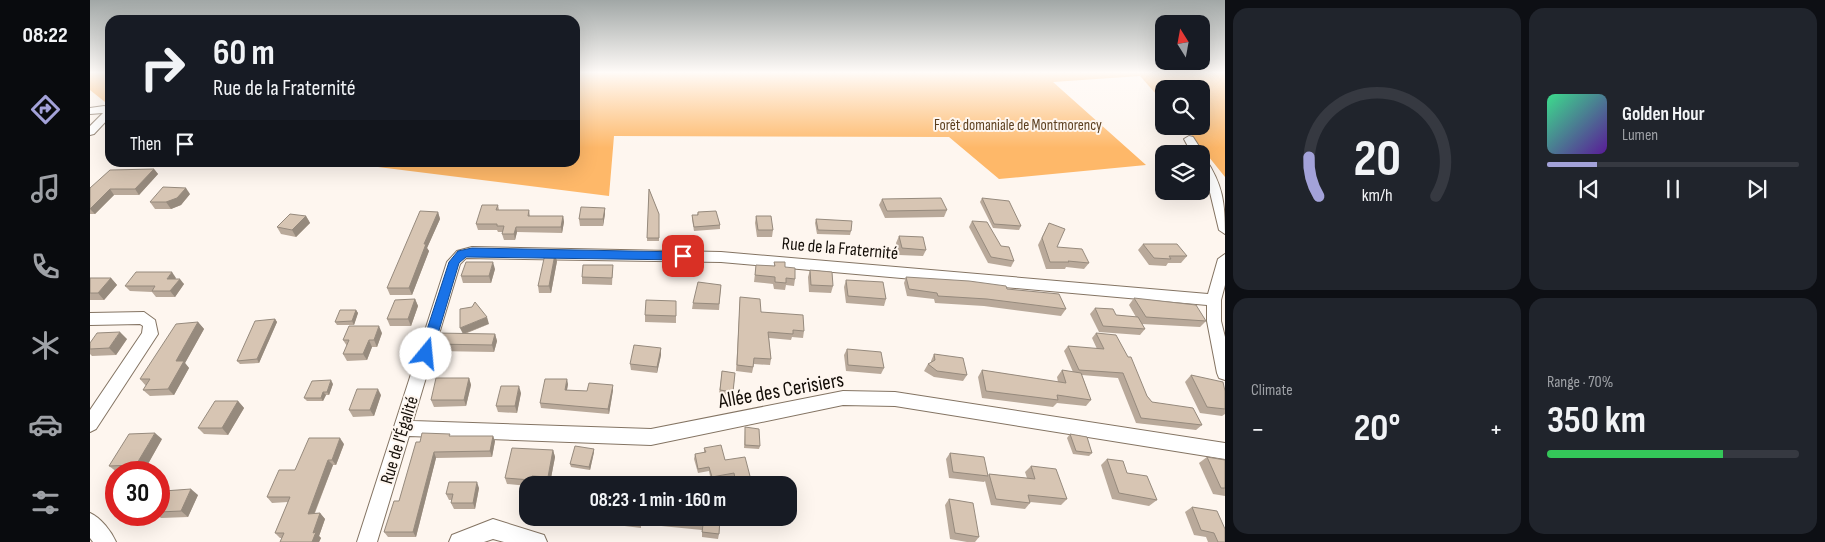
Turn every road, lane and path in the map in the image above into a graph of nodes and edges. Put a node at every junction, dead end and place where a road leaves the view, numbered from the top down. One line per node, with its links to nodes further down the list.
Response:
1 (105, 110): 2 (street)
2 (90, 112)
3 (105, 118): 4 (street)
4 (90, 132)
5 (1189, 139): 6 (street)
6 (1193, 145)
7 (1210, 175): 8 (street)
8 (1225, 230)
9 (462, 254): 11 (street, Rue de la Fraternité); 15 (street, Rue de l'Égalité)
10 (1225, 259): 11 (street)
11 (1214, 300): 13 (street)
12 (90, 319): 14 (street)
13 (1225, 373)
14 (90, 424)
15 (403, 428): 16 (street, Allée des Cerisiers); 19 (street, Rue de l'Égalité)
16 (1225, 452)
17 (90, 523): 18 (street)
18 (106, 542)
19 (367, 542)
20 (459, 542): 21 (street)
21 (537, 542)

